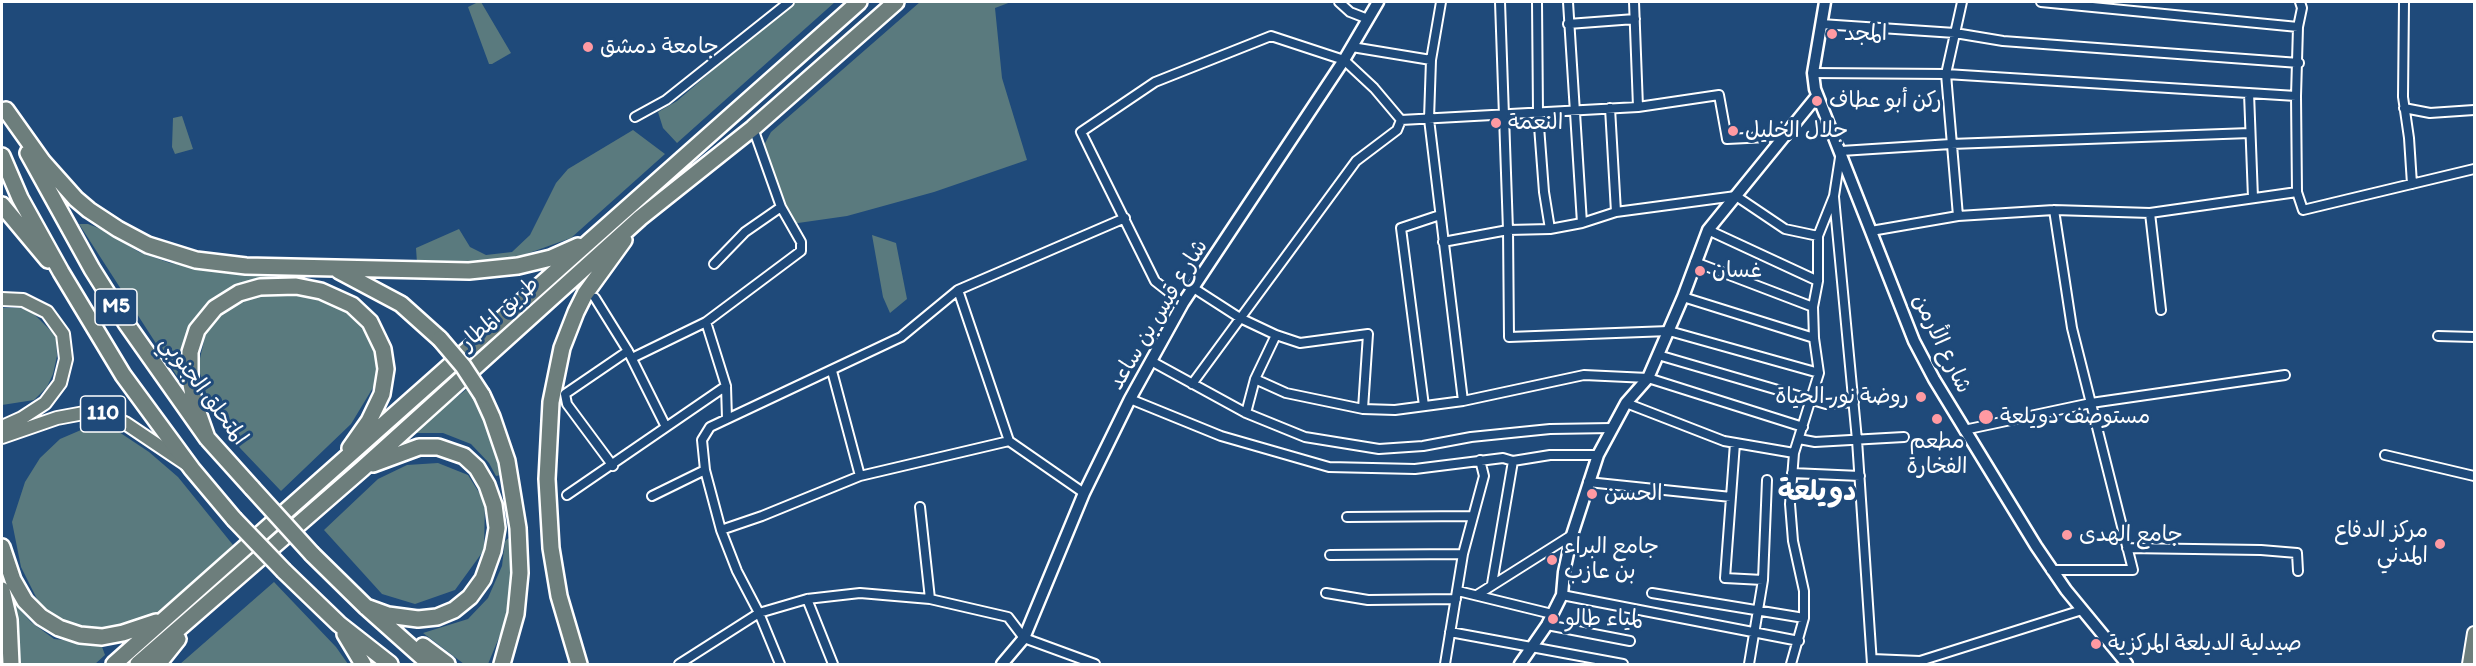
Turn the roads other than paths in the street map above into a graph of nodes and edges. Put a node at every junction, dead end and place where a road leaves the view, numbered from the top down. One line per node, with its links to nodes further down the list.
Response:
1 (789, 2): 39 (street)
2 (859, 2): 69 (highway, طريق المطار)
3 (896, 2): 42 (highway, طريق المطار)
4 (1339, 2): 16 (street)
5 (1378, 2): 16 (main road, شارع قيس بن ساعد)
6 (1442, 2): 24 (street)
7 (1500, 2): 38 (street)
8 (1537, 2): 37 (street)
9 (1568, 2): 18 (street)
10 (1635, 2): 17 (street)
11 (1825, 2): 19 (main road, شارع الأرمن)
12 (1962, 2): 21 (street)
13 (2041, 2): 20 (street)
14 (2300, 2): 20 (street)
15 (2404, 2): 34 (street)
16 (1368, 19): 22 (main road, شارع قيس بن ساعد)
17 (1635, 19): 18 (street); 32 (street)
18 (1568, 24): 35 (street)
19 (1821, 24): 21 (street); 26 (main road, شارع الأرمن)
20 (2298, 27): 25 (street)
21 (1954, 33): 25 (street); 27 (street)
22 (1352, 47): 23 (main road, شارع قيس بن ساعد); 24 (street)
23 (1344, 60): 41 (street); 62 (street); 76 (main road, شارع قيس بن ساعد)
24 (1431, 60): 40 (street)
25 (2299, 63): 30 (street)
26 (1812, 73): 27 (street); 29 (main road, شارع الأرمن)
27 (1946, 74): 28 (street); 45 (street)
28 (2249, 93): 30 (street); 43 (street)
29 (1817, 96): 44 (main road); 46 (main road, شارع الأرمن)
30 (2296, 96): 50 (street)
31 (4, 104): 73 (highway); 118 (highway, المتحلق الجنوبي / M5)
32 (1638, 107): 33 (street); 44 (street)
33 (1610, 108): 35 (street); 57 (street)
34 (2404, 108): 36 (street); 49 (street)
35 (1576, 110): 37 (street); 63 (street)
36 (2475, 110)
37 (1538, 113): 38 (street); 64 (street)
38 (1503, 115): 40 (street); 65 (street)
39 (635, 117)
40 (1429, 119): 41 (street); 59 (street)
41 (1401, 120): 84 (street)
42 (753, 128): 55 (street); 61 (highway, طريق المطار)
43 (2250, 133): 45 (street); 53 (street)
44 (1787, 136): 51 (main road)
45 (1951, 144): 46 (street); 60 (street)
46 (1841, 151): 52 (street); 67 (main road, شارع الأرمن)
47 (2, 156): 74 (highway, M5)
48 (2475, 169): 49 (street)
49 (2412, 184): 50 (street)
50 (2298, 192): 53 (street)
51 (1736, 196): 57 (street); 66 (main road); 68 (street)
52 (1834, 196): 68 (street); 104 (street)
53 (2253, 198): 58 (street)
54 (2, 205): 74 (highway)
55 (781, 207): 72 (street); 85 (street)
56 (2054, 210): 58 (street); 60 (street); 105 (street)
57 (1616, 212): 63 (street)
58 (2150, 213): 83 (street)
59 (1440, 215): 70 (street); 107 (street)
60 (1958, 216): 67 (street)
61 (640, 218): 131 (highway, طريق المطار); 193 (highway)
62 (1125, 218): 77 (street); 81 (street)
63 (1582, 222): 64 (street)
64 (1550, 229): 65 (street)
65 (1509, 230): 70 (street); 86 (street)
66 (1708, 230): 71 (main road); 75 (street)
67 (1871, 231): 115 (main road, شارع الأرمن)
68 (1818, 236): 75 (street)
69 (596, 237): 73 (highway); 129 (highway, طريق المطار)
70 (1443, 242): 103 (street)
71 (1695, 262): 78 (main road); 82 (street)
72 (714, 264)
73 (332, 267): 192 (highway, bridge)
74 (61, 272): 130 (highway, M5)
75 (1818, 281): 82 (street)
76 (1195, 289): 81 (main road, شارع قيس بن ساعد); 84 (street)
77 (958, 290): 94 (street); 121 (street)
78 (1683, 297): 86 (main road); 90 (street)
79 (595, 298): 91 (street)
80 (2, 299): 111 (main road, 110)
81 (1184, 303): 93 (main road, شارع قيس بن ساعد)
82 (1813, 308): 90 (street)
83 (2161, 309)
84 (1240, 318): 87 (street); 99 (street)
85 (706, 322): 91 (street); 100 (street)
86 (1669, 331): 92 (main road); 95 (street)
87 (1276, 335): 98 (street); 108 (street)
88 (2438, 336): 89 (street)
89 (2475, 337)
90 (1814, 338): 95 (street)
91 (630, 354): 112 (street); 128 (street)
92 (1658, 355): 97 (main road); 102 (street)
93 (1151, 361): 99 (street); 101 (main road, شارع قيس بن ساعد)
94 (832, 371): 110 (street); 134 (street)
95 (1819, 373): 102 (street)
96 (2285, 375): 105 (street)
97 (1648, 378): 103 (street); 106 (main road); 113 (street)
98 (1255, 379): 108 (street); 109 (street)
99 (1192, 384): 109 (street)
100 (726, 386): 110 (street); 112 (street)
101 (1130, 399): 126 (street); 139 (main road, شارع قيس بن ساعد)
102 (1811, 400): 104 (street); 113 (street)
103 (1463, 401): 107 (street)
104 (1854, 402): 120 (street)
105 (2091, 403): 115 (street); 149 (street)
106 (1626, 404): 114 (main road); 122 (street)
107 (1424, 406): 108 (street)
108 (1363, 409)
109 (1246, 413): 114 (street)
110 (727, 419): 132 (street)
111 (2, 427)
112 (666, 427): 128 (street)
113 (1803, 427): 119 (street)
114 (1612, 428): 124 (main road)
115 (1964, 430): 152 (main road, شارع الأرمن)
116 (2, 437): 130 (main road, 110)
117 (1904, 437): 120 (street)
118 (207, 438): 129 (highway); 164 (highway, المتحلق الجنوبي / M5, bridge)
119 (1799, 439): 120 (street); 123 (street)
120 (1857, 440): 135 (street)
121 (1009, 441): 134 (street); 139 (street)
122 (1735, 443): 123 (street); 142 (street)
123 (1794, 453): 133 (street)
124 (1598, 455): 127 (street); 138 (main road)
125 (2385, 455): 136 (street)
126 (1480, 460): 127 (street); 144 (street)
127 (1513, 461): 155 (street)
128 (613, 466): 140 (street)
129 (336, 468): 172 (highway, طريق المطار)
130 (192, 469): 173 (highway, M5, bridge)
131 (362, 469): 164 (highway); 166 (highway, طريق المطار)
132 (705, 470): 141 (street); 146 (street)
133 (1792, 473): 135 (street); 170 (street)
134 (860, 476): 146 (street)
135 (1860, 476): 183 (street)
136 (2475, 476)
137 (1767, 480): 154 (street)
138 (1588, 482): 142 (street); 147 (main road)
139 (1084, 493): 178 (main road, شارع قيس بن ساعد)
140 (567, 495)
141 (652, 496)
142 (1731, 497): 154 (street)
143 (920, 507): 163 (street)
144 (1473, 516): 145 (street); 150 (street)
145 (1347, 517)
146 (721, 530): 168 (street)
147 (1572, 535): 155 (street); 160 (main road)
148 (2, 547): 172 (highway)
149 (2127, 548): 152 (street); 153 (street)
150 (1463, 554): 151 (street); 159 (street)
151 (1329, 555)
152 (2051, 570): 165 (main road, شارع الأرمن)
153 (2298, 571)
154 (1763, 580): 167 (street)
155 (1492, 584): 161 (street)
156 (2, 590): 184 (highway)
157 (1326, 593): 159 (street)
158 (1652, 593): 167 (street)
159 (1457, 595): 161 (street); 175 (street)
160 (1562, 595): 169 (main road); 176 (street)
161 (1477, 596): 169 (street)
162 (807, 598): 163 (street); 168 (street); 196 (street)
163 (930, 599): 178 (street)
164 (366, 607): 171 (highway, المتحلق الجنوبي / M5)
165 (2082, 610): 183 (street); 204 (main road, شارع الأرمن)
166 (200, 612): 186 (highway, طريق المطار); 187 (highway)
167 (1758, 612): 170 (street); 176 (street)
168 (759, 613): 194 (street); 195 (street)
169 (1552, 614): 174 (main road)
170 (1804, 618): 181 (street)
171 (379, 619): 190 (highway, المتحلق الجنوبي / M5); 191 (highway)
172 (162, 621): 185 (highway, طريق المطار)
173 (339, 624): 188 (highway); 189 (highway, M5)
174 (1546, 625): 180 (street); 182 (main road)
175 (1450, 632): 182 (street); 199 (street)
176 (1754, 632): 181 (street); 202 (street)
177 (2475, 633): 205 (main road)
178 (1024, 638): 197 (main road, شارع قيس بن ساعد); 198 (street)
179 (2, 641): 184 (highway)
180 (1630, 641)
181 (1799, 641): 203 (street)
182 (1532, 647): 200 (main road); 201 (street)
183 (1872, 662)
184 (9, 664)
185 (114, 664)
186 (138, 664)
187 (158, 664)
188 (363, 664)
189 (390, 664)
190 (430, 664)
191 (447, 664)
192 (502, 664)
193 (579, 664)
194 (679, 664)
195 (780, 664)
196 (834, 664)
197 (1002, 664)
198 (1095, 664)
199 (1445, 664)
200 (1520, 664)
201 (1623, 664)
202 (1749, 664)
203 (1791, 664)
204 (2127, 664)
205 (2469, 664)

